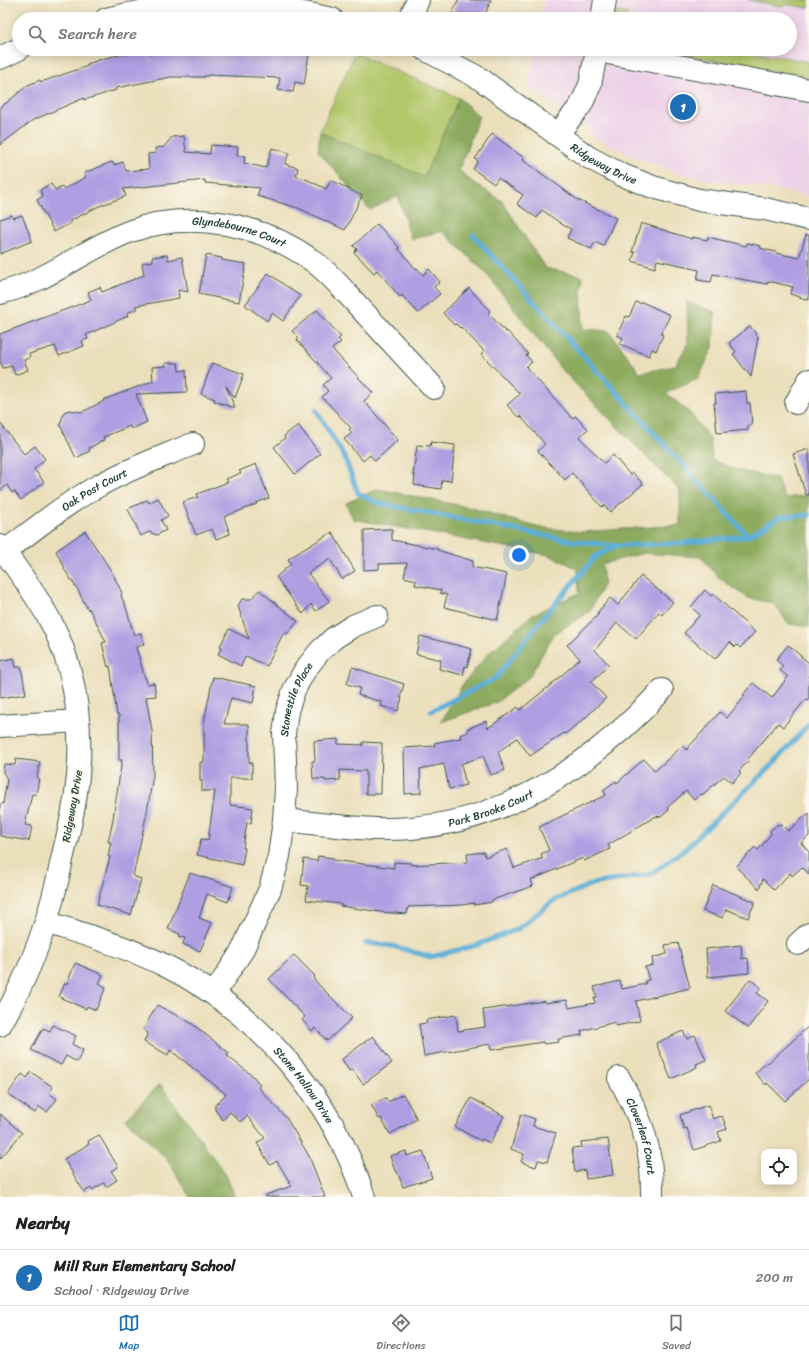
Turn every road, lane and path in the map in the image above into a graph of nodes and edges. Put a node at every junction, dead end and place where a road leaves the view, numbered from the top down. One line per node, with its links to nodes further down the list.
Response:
1 (418, 0): 5 (street)
2 (605, 0): 6 (street)
3 (142, 12): 4 (street)
4 (298, 12)
5 (413, 12)
6 (603, 12)
7 (437, 56): 11 (street, Ridgeway Drive)
8 (596, 56): 11 (street)
9 (629, 56): 10 (street)
10 (809, 90)
11 (557, 135): 12 (street, Ridgeway Drive)
12 (809, 219)
13 (0, 293): 15 (street, Glyndebourne Court)
14 (809, 380): 16 (street)
15 (434, 388)
16 (796, 403)
17 (193, 444): 18 (street, Oak Post Court)
18 (2, 549): 21 (street, Ridgeway Drive)
19 (376, 616): 23 (street, Stonestile Place)
20 (662, 690): 23 (street, Park Brooke Court)
21 (78, 720): 22 (street); 24 (street, Ridgeway Drive)
22 (0, 726)
23 (284, 820): 25 (street)
24 (46, 922): 25 (street, Stone Hollow Drive); 26 (street, Ridgeway Drive)
25 (214, 994): 28 (street, Stone Hollow Drive)
26 (0, 1025)
27 (619, 1078): 29 (street, Cloverleaf Court)
28 (364, 1197)
29 (652, 1197)

